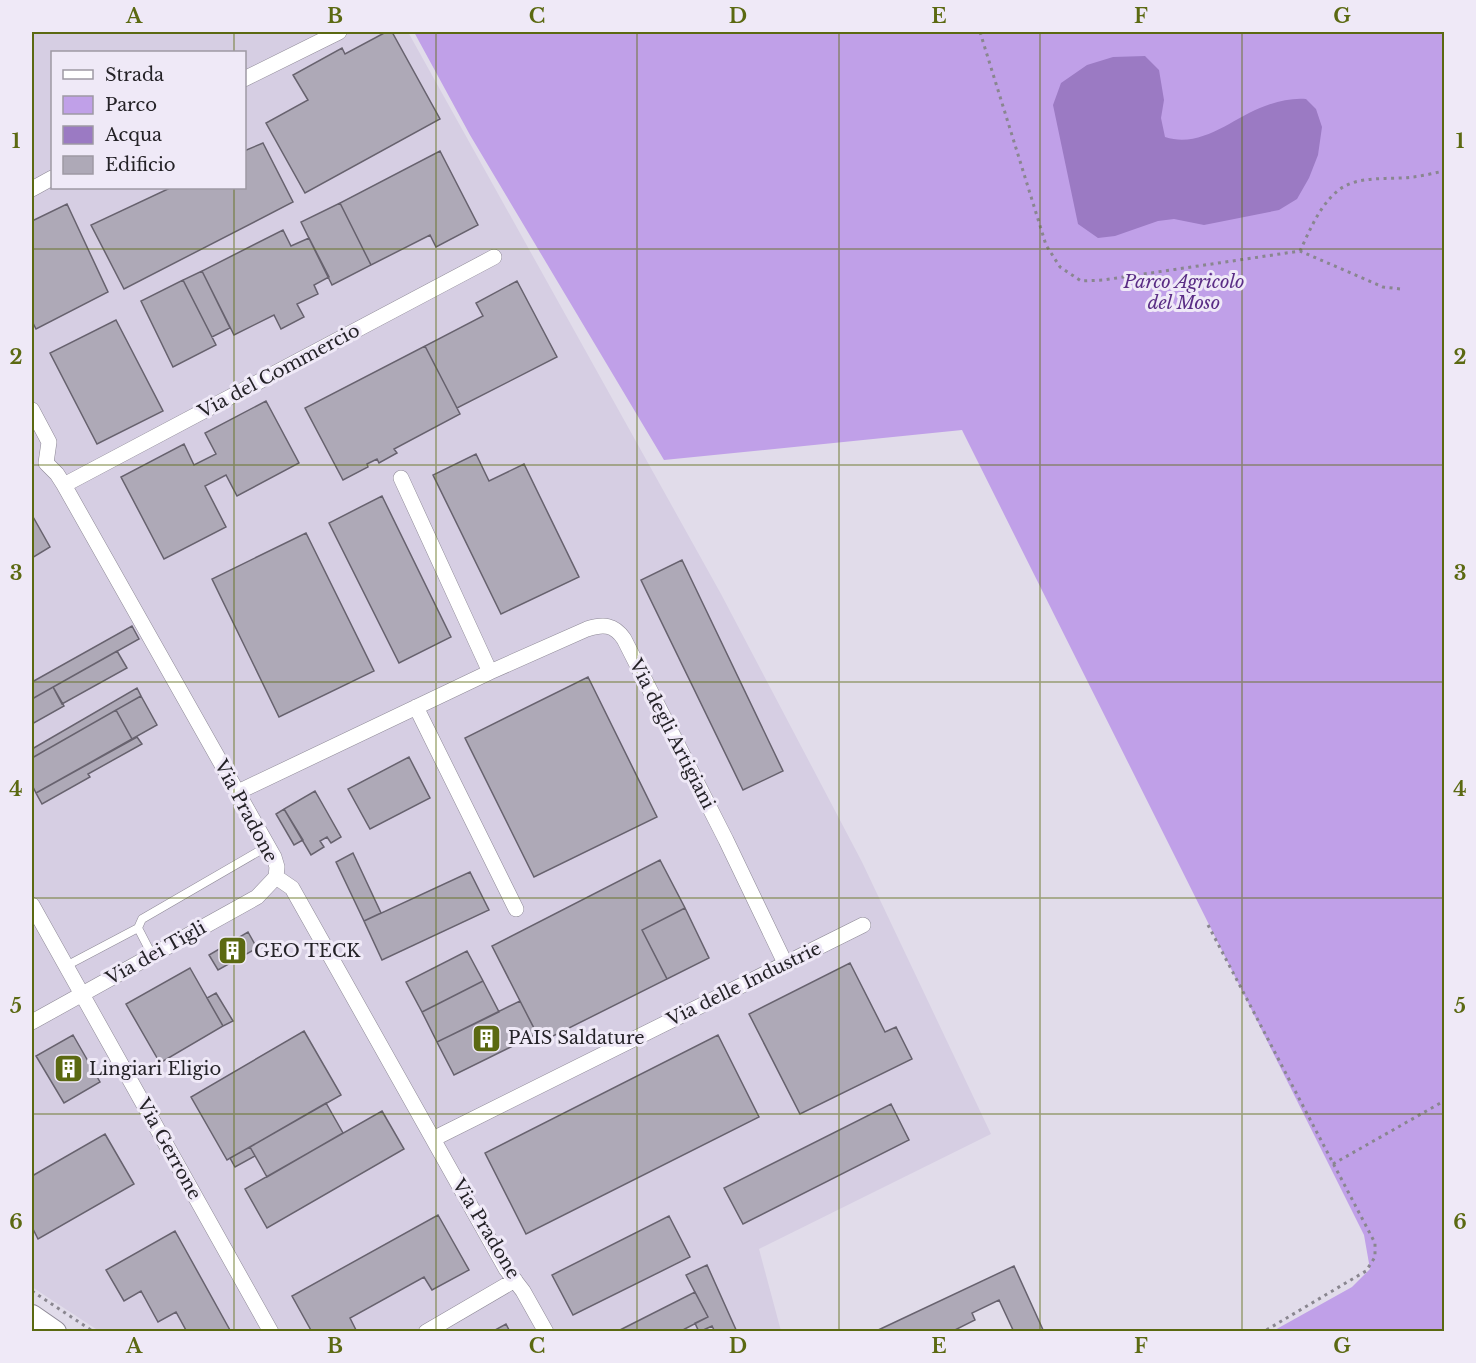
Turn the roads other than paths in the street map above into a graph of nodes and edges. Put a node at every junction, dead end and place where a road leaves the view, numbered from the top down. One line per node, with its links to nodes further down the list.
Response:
1 (339, 32): 2 (street)
2 (246, 78)
3 (51, 179): 4 (street)
4 (32, 189)
5 (494, 257): 9 (street, Via del Commercio)
6 (32, 410): 7 (street, Via Pradone)
7 (39, 463): 9 (street, Via Pradone)
8 (401, 478): 10 (street)
9 (64, 485): 12 (street, Via Pradone)
10 (490, 672): 11 (street, Via degli Artigiani); 20 (street, Via degli Artigiani)
11 (416, 707): 12 (street, Via degli Artigiani); 16 (street)
12 (238, 792): 13 (street, Via Pradone)
13 (268, 846): 14 (street, Via Pradone); 18 (lane)
14 (276, 877): 19 (street, Via dei Tigli); 24 (street, Via Pradone)
15 (32, 905): 21 (street, Via Gerrone)
16 (516, 909)
17 (863, 925): 20 (street, Via delle Industrie)
18 (138, 928): 19 (lane); 21 (lane)
19 (152, 955): 22 (street, Via dei Tigli)
20 (785, 963): 24 (street, Via delle Industrie)
21 (66, 966): 22 (street, Via Gerrone)
22 (82, 994): 23 (street, Via dei Tigli); 28 (street, Via Gerrone)
23 (32, 1022)
24 (433, 1139): 25 (street, Via Pradone)
25 (515, 1280): 29 (street); 30 (street, Via Pradone)
26 (32, 1316): 27 (main road)
27 (55, 1332)
28 (271, 1332)
29 (426, 1332)
30 (546, 1332)

